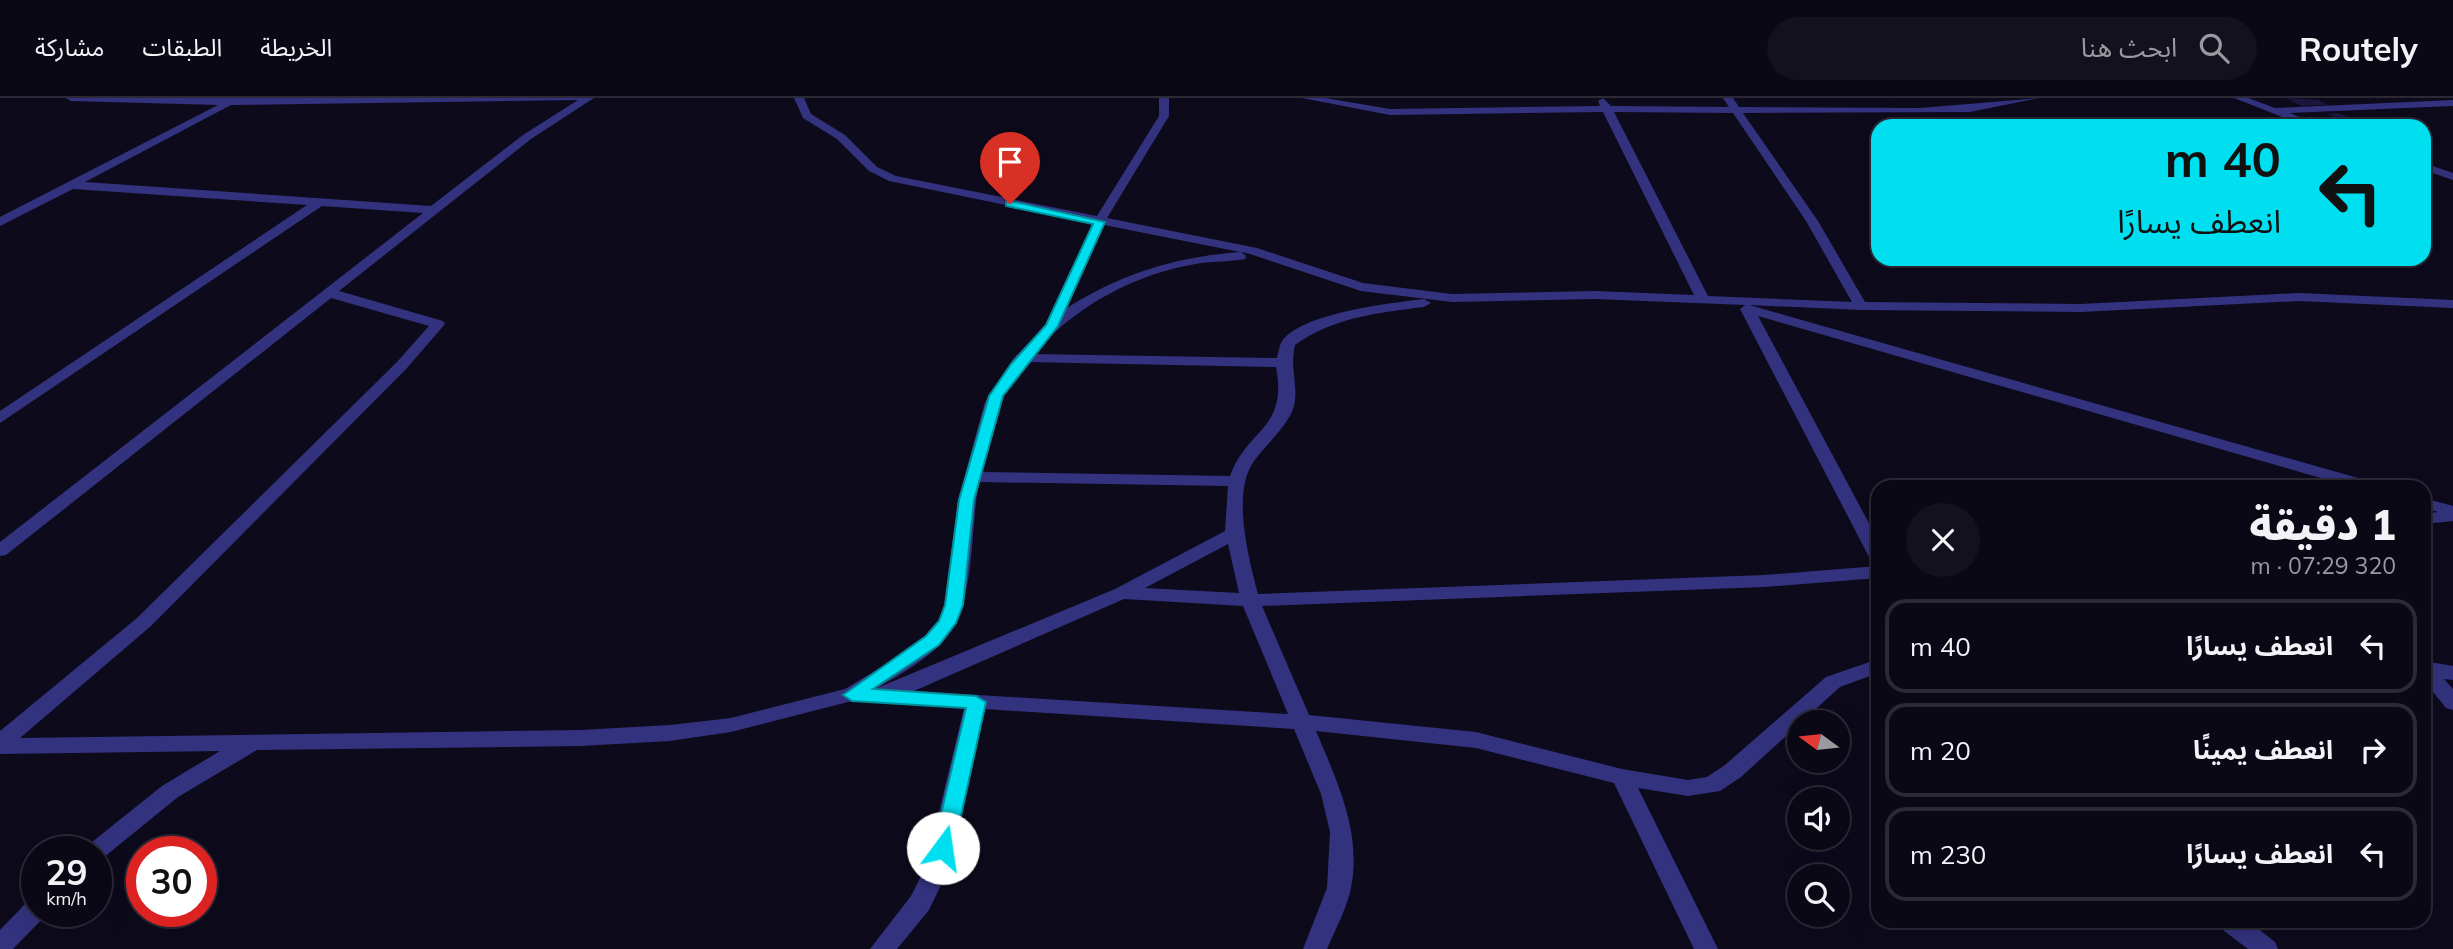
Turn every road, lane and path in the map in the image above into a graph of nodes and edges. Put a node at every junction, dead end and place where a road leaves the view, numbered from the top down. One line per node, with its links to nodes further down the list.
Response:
1 (71, 98): 14 (street)
2 (191, 98): 14 (street)
3 (576, 98): 13 (street)
4 (589, 98): 26 (street)
5 (799, 98): 28 (street)
6 (1164, 98): 28 (street)
7 (1307, 98): 19 (street)
8 (1462, 98): 19 (street)
9 (1601, 98): 17 (street)
10 (1728, 98): 18 (street)
11 (2034, 98): 18 (street)
12 (2239, 98): 20 (street)
13 (509, 99): 15 (street)
14 (178, 102): 15 (street)
15 (231, 102): 24 (street)
16 (2453, 103): 20 (street)
17 (1608, 109): 18 (street); 19 (street); 32 (street)
18 (1738, 110): 35 (street)
19 (1464, 111)
20 (2274, 111): 21 (street)
21 (2296, 119)
22 (2431, 169): 23 (street)
23 (2453, 177)
24 (71, 185): 25 (street); 27 (street)
25 (318, 203): 26 (street); 40 (street)
26 (435, 210): 30 (street)
27 (0, 222)
28 (1099, 222): 29 (street); 37 (street)
29 (1272, 256): 31 (street); 37 (street)
30 (330, 293): 50 (street); 64 (street)
31 (1452, 298): 32 (street); 39 (street)
32 (1703, 300): 33 (street)
33 (1725, 301): 35 (street); 36 (street)
34 (2453, 304): 35 (street)
35 (1861, 306)
36 (1747, 309): 42 (street); 49 (street)
37 (1052, 326): 38 (street)
38 (1024, 358): 39 (street); 41 (street)
39 (1283, 362): 43 (street)
40 (0, 418)
41 (973, 477): 43 (street); 58 (street)
42 (2345, 480)
43 (1237, 481): 48 (street)
44 (2431, 505): 45 (street)
45 (2453, 511)
46 (2453, 516): 47 (street)
47 (2431, 518)
48 (1234, 533): 52 (street); 53 (street)
49 (1871, 544)
50 (0, 551)
51 (1871, 573): 53 (street)
52 (1122, 593): 53 (street); 59 (street)
53 (1250, 600): 62 (street)
54 (1871, 668): 65 (street)
55 (2431, 670): 56 (street)
56 (2453, 673)
57 (2431, 677): 61 (street)
58 (852, 695): 59 (street); 63 (street)
59 (881, 696): 60 (street)
60 (976, 702): 62 (street); 70 (street)
61 (2453, 704)
62 (1301, 722): 65 (street); 71 (street)
63 (259, 740): 64 (street); 66 (street)
64 (0, 745)
65 (1622, 777): 72 (street)
66 (112, 837)
67 (21, 924): 69 (street)
68 (2238, 928): 73 (street)
69 (0, 946)
70 (882, 949)
71 (1314, 949)
72 (1706, 949)
73 (2266, 949)

